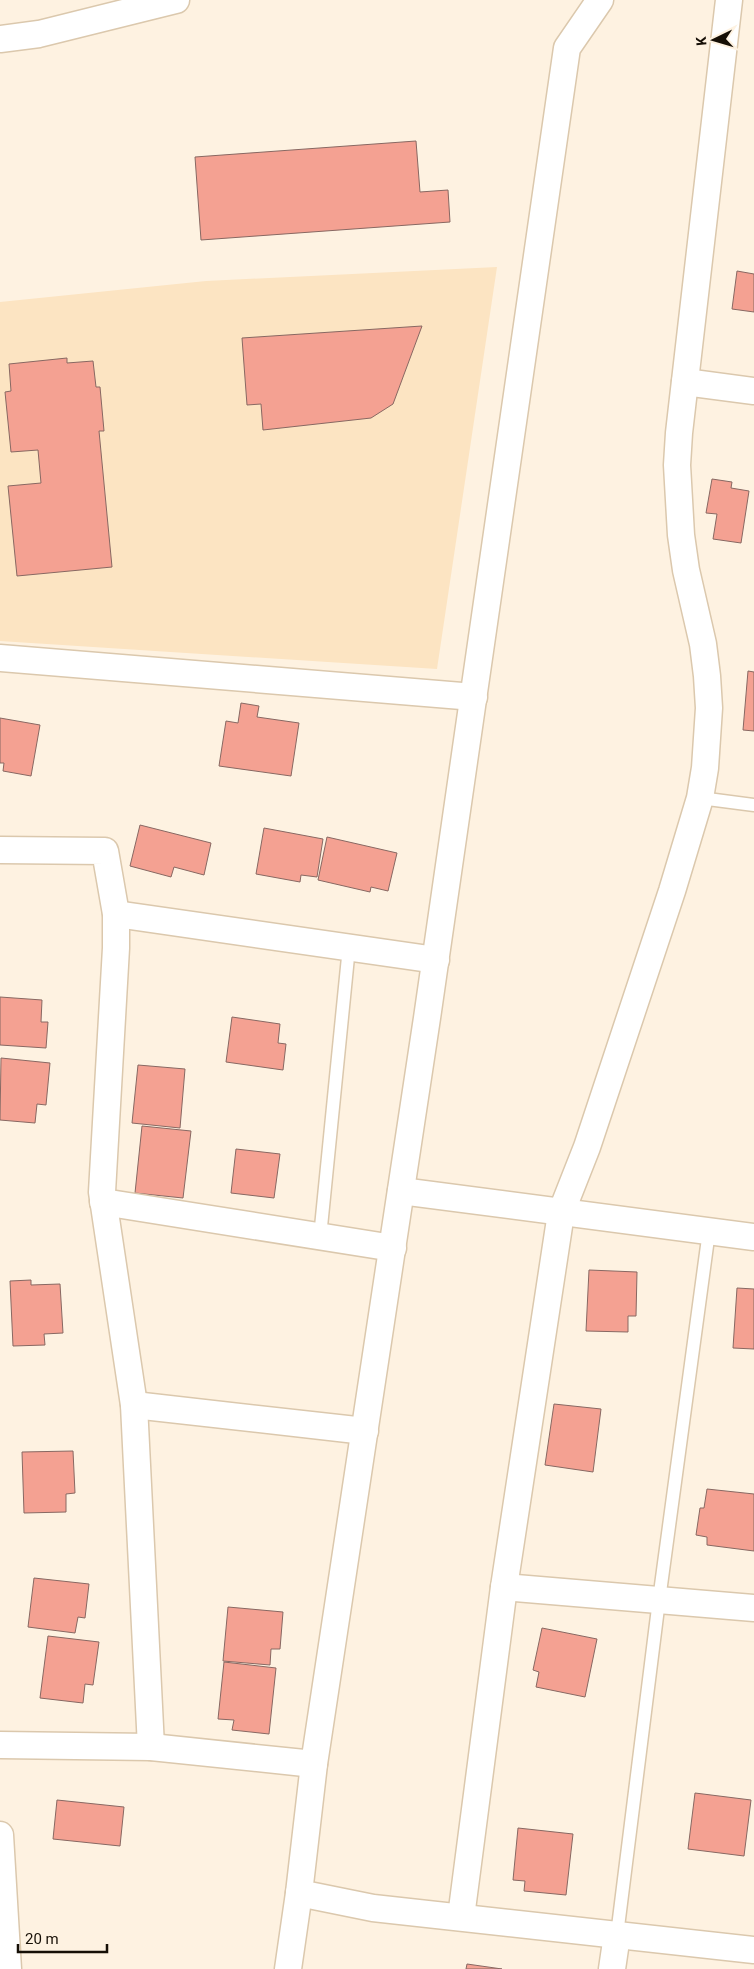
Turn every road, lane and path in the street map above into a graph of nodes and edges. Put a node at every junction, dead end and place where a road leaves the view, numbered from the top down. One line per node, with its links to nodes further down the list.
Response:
1 (176, 0): 4 (street)
2 (600, 0): 8 (street)
3 (729, 0): 5 (street)
4 (0, 39)
5 (686, 382): 6 (street); 9 (street)
6 (754, 391)
7 (0, 658): 8 (street)
8 (474, 697): 14 (street)
9 (700, 798): 10 (lane); 17 (street)
10 (754, 805)
11 (0, 850): 12 (street)
12 (116, 914): 13 (street); 16 (street)
13 (349, 947): 14 (street); 20 (lane)
14 (436, 960): 15 (street)
15 (401, 1192): 17 (street); 21 (street)
16 (103, 1202): 20 (street); 22 (street)
17 (561, 1213): 18 (street); 24 (street)
18 (709, 1231): 19 (street); 25 (lane)
19 (754, 1236)
20 (320, 1237): 21 (street)
21 (393, 1248): 23 (street)
22 (134, 1405): 23 (street); 28 (street)
23 (365, 1431): 29 (street)
24 (504, 1587): 25 (street); 32 (street)
25 (659, 1600): 26 (street); 33 (lane)
26 (754, 1608)
27 (0, 1745): 28 (street)
28 (151, 1747): 29 (street)
29 (314, 1764): 31 (street)
30 (0, 1835): 35 (street)
31 (299, 1893): 32 (street); 36 (street)
32 (461, 1917): 33 (street)
33 (617, 1935): 34 (street); 37 (street)
34 (754, 1950)
35 (8, 1969)
36 (288, 1969)
37 (612, 1969)

